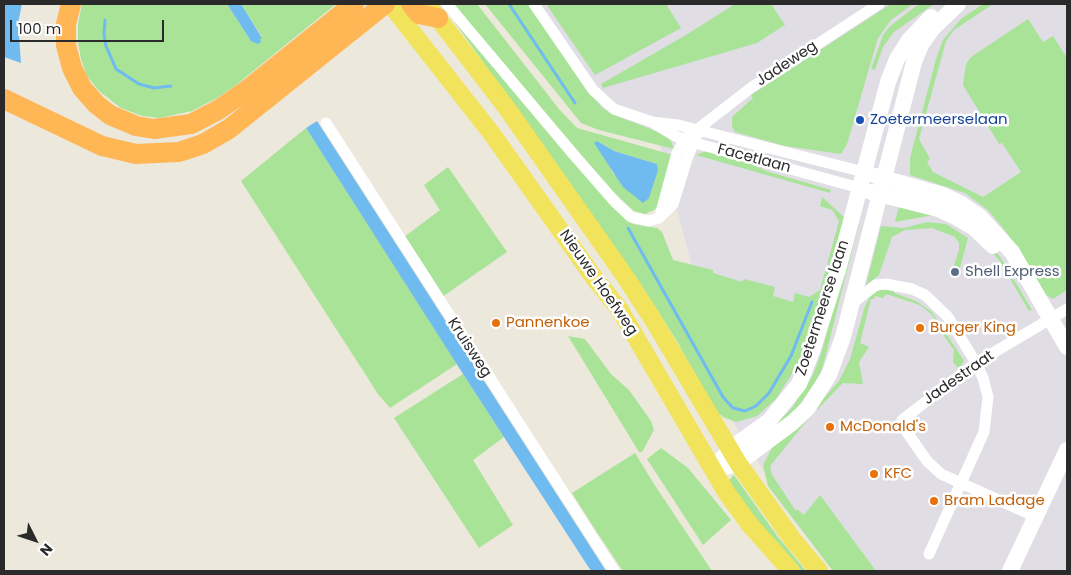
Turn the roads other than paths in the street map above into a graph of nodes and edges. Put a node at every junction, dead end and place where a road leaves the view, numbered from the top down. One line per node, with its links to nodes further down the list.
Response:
1 (71, 4): 2 (highway)
2 (354, 4)
3 (385, 4): 10 (highway)
4 (390, 4): 9 (main road, Nieuwe Hoefweg)
5 (534, 4): 11 (street, Facetlaan)
6 (879, 4): 13 (street, Jadeweg)
7 (948, 4): 16 (street, Zoetermeerse laan)
8 (958, 4): 15 (street, Zoetermeerse laan)
9 (430, 12): 14 (street, Nieuwe Hoefweg); 25 (main road, Nieuwe Hoefweg); 26 (main road, Nieuwe Hoefweg)
10 (4, 99)
11 (652, 122): 13 (street, Facetlaan); 14 (street, Facetlaan)
12 (326, 123): 30 (street, Kruisweg)
13 (699, 130): 14 (street); 16 (street, Facetlaan)
14 (690, 141): 16 (street, Facetlaan)
15 (884, 178): 16 (street); 17 (street, Zoetermeerse laan); 20 (street)
16 (862, 180): 17 (street); 25 (street, Zoetermeerse laan)
17 (880, 195): 18 (street, Zoetermeerse laan); 20 (street)
18 (851, 304): 23 (street); 25 (street, Zoetermeerse laan)
19 (1067, 309): 20 (street, Jadestraat)
20 (1048, 321): 21 (street); 22 (street); 23 (street, Jadestraat)
21 (1067, 347)
22 (1067, 358)
23 (976, 363): 27 (street); 27 (street, Jadestraat)
24 (1067, 450): 28 (street)
25 (734, 456): 26 (street, Zoetermeerse laan); 32 (main road, Nieuwe Hoefweg)
26 (713, 471): 31 (main road, Nieuwe Hoefweg)
27 (962, 482): 28 (street); 29 (street)
28 (1036, 517): 33 (street)
29 (929, 554)
30 (614, 571)
31 (792, 571)
32 (819, 571)
33 (1010, 571)

